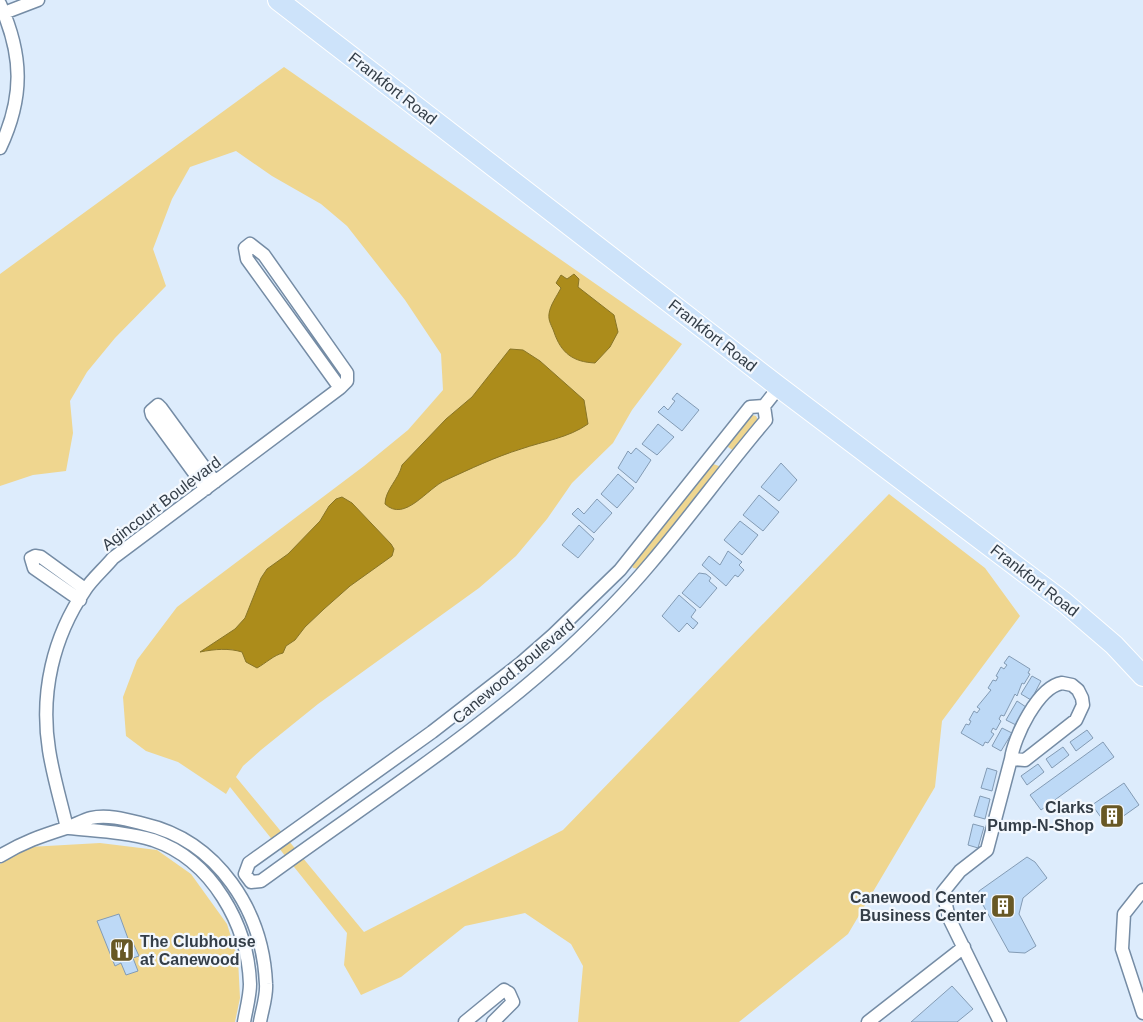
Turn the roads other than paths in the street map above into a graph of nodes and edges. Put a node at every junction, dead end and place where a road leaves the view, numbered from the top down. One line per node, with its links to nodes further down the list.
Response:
1 (38, 0): 3 (street)
2 (278, 0): 5 (main road, Frankfort Road)
3 (2, 9): 4 (street)
4 (0, 148)
5 (779, 387): 7 (street, Canewood Boulevard); 9 (main road, Frankfort Road)
6 (340, 388): 6 (street); 8 (street, Agincourt Boulevard)
7 (764, 406): 11 (street, Canewood Boulevard); 13 (street, Canewood Boulevard)
8 (211, 485): 8 (street); 12 (street, Agincourt Boulevard)
9 (1143, 676)
10 (1011, 759): 10 (street); 19 (street)
11 (310, 820): 13 (street); 15 (street, Canewood Boulevard)
12 (67, 828): 14 (street); 16 (street); 18 (street)
13 (322, 838): 15 (street, Canewood Boulevard)
14 (0, 856)
15 (247, 878): 16 (street, Canewood Boulevard)
16 (236, 887): 18 (street, Canewood Boulevard); 22 (street)
17 (1143, 890): 20 (street)
18 (223, 896): 21 (street)
19 (964, 947): 25 (street); 26 (street)
20 (1143, 1013)
21 (244, 1022)
22 (260, 1022)
23 (465, 1022): 24 (street)
24 (494, 1022)
25 (868, 1022)
26 (1000, 1022)

